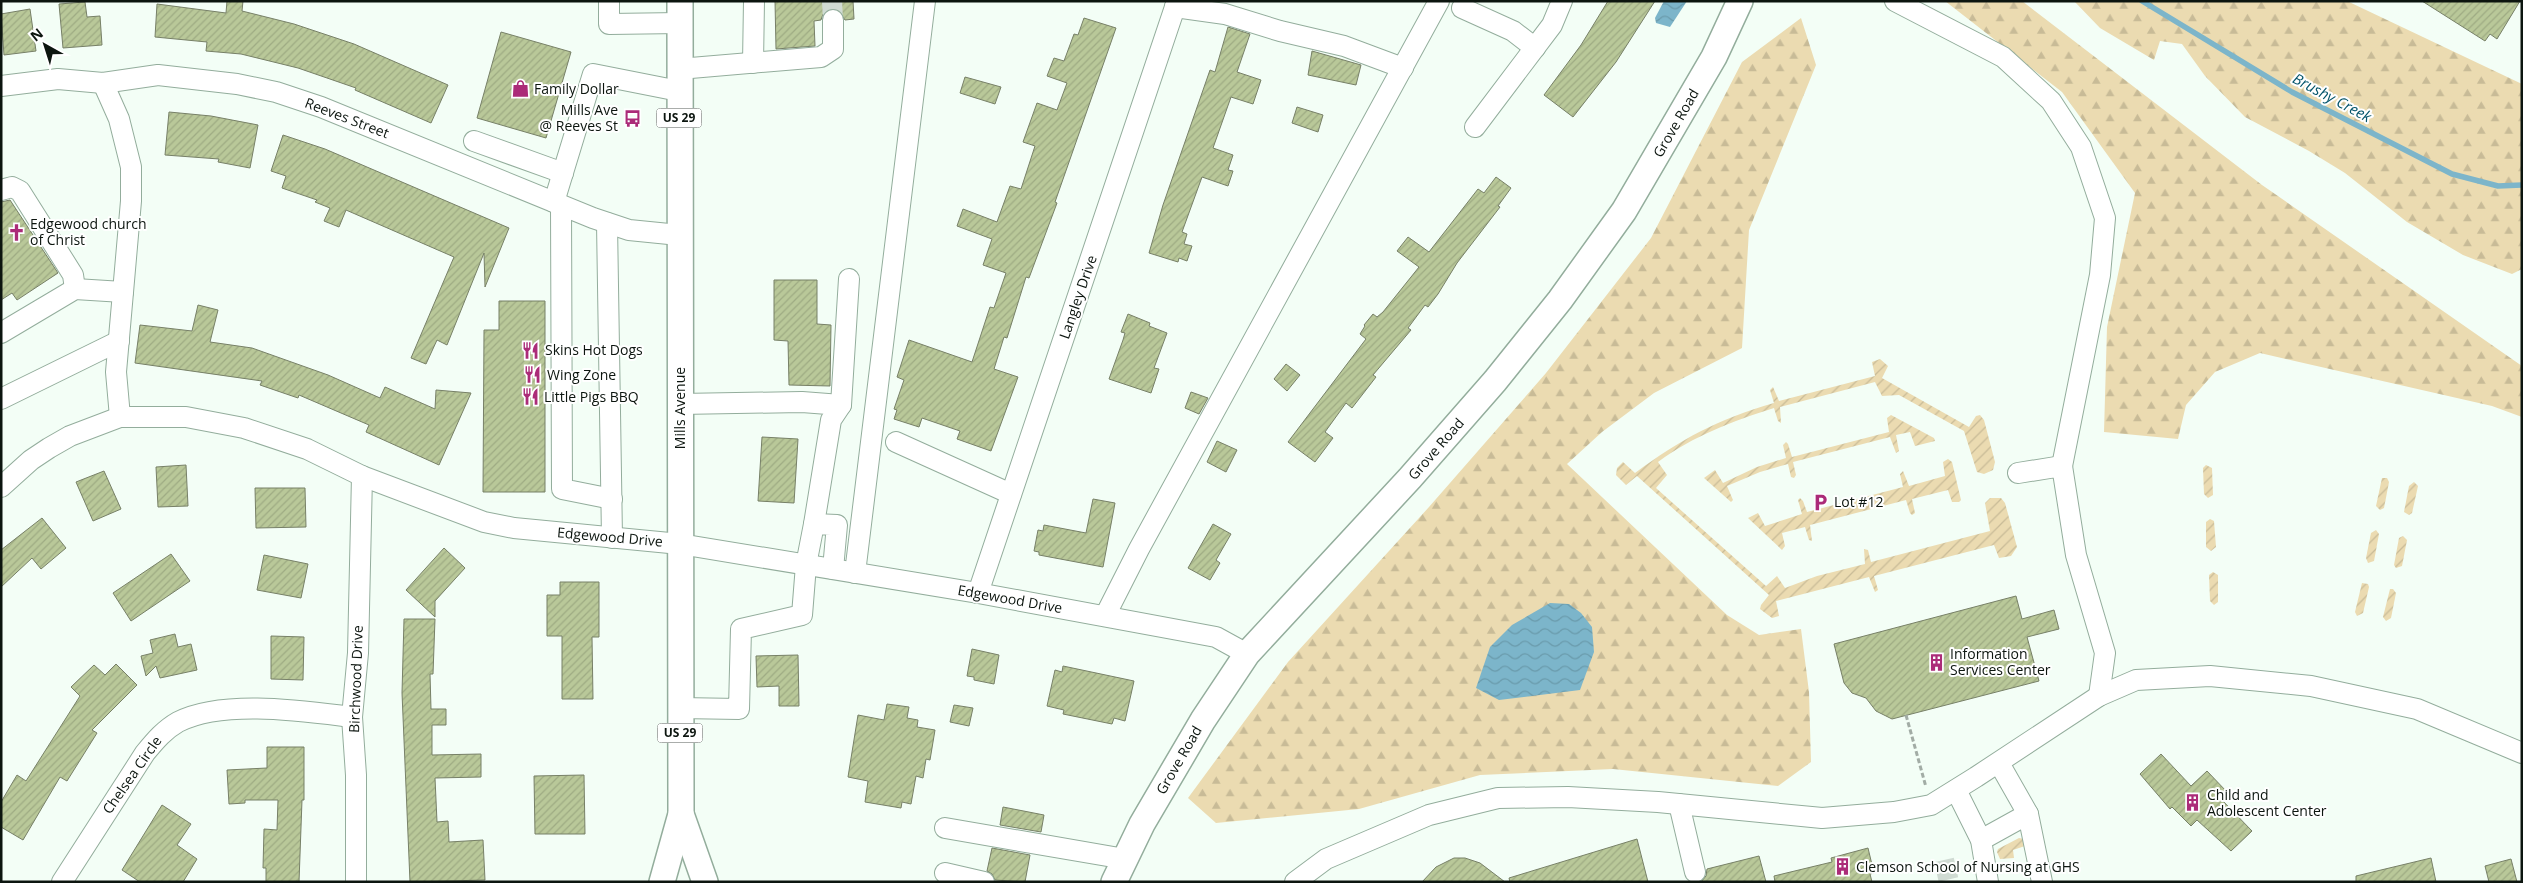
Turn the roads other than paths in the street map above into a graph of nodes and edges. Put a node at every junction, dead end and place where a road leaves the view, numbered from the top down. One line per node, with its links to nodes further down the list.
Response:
1 (609, 1): 10 (street)
2 (754, 1): 13 (street)
3 (925, 1): 46 (street)
4 (1439, 1): 14 (street)
5 (1562, 1): 12 (street)
6 (1740, 1): 49 (main road, Grove Road)
7 (1895, 1): 35 (street)
8 (1176, 4): 14 (street); 39 (street, Langley Drive)
9 (1462, 8): 12 (street)
10 (680, 12): 15 (main road, Mills Avenue / US 29)
11 (833, 20): 13 (street)
12 (1535, 48): 18 (street)
13 (754, 63): 15 (street)
14 (1403, 68): 48 (street)
15 (679, 80): 20 (street); 24 (main road, Mills Avenue / US 29)
16 (103, 83): 17 (street, Reeves Street); 22 (street, Reeves Street); 27 (street)
17 (1, 86)
18 (1475, 127)
19 (474, 141): 20 (street)
20 (563, 173): 22 (street)
21 (1, 190): 26 (street)
22 (557, 204): 23 (street, Reeves Street); 40 (street)
23 (607, 223): 24 (street, Reeves Street); 40 (street)
24 (679, 235): 31 (main road, Mills Avenue / US 29)
25 (849, 279): 32 (street)
26 (75, 289): 27 (street); 28 (street)
27 (123, 292): 29 (street)
28 (1, 333)
29 (119, 341): 30 (street); 33 (street)
30 (1, 399)
31 (680, 404): 32 (street); 43 (main road, Mills Avenue / US 29)
32 (841, 405): 41 (street)
33 (120, 417): 37 (street, Edgewood Drive); 38 (street, Edgewood Drive)
34 (896, 442): 39 (street)
35 (2062, 466): 36 (street); 50 (street)
36 (2018, 473)
37 (362, 476): 42 (street, Edgewood Drive); 52 (street, Birchwood Drive)
38 (1, 487)
39 (1012, 494): 47 (street, Langley Drive)
40 (612, 499): 42 (street)
41 (814, 524): 44 (street); 45 (street)
42 (612, 538): 43 (street, Edgewood Drive)
43 (680, 544): 44 (street, Edgewood Drive); 51 (main road, Mills Avenue / US 29)
44 (806, 565): 45 (street, Edgewood Drive); 51 (street)
45 (833, 569): 46 (street, Edgewood Drive)
46 (855, 573): 47 (street, Edgewood Drive)
47 (978, 592): 48 (street, Edgewood Drive)
48 (1105, 616): 49 (street, Edgewood Drive)
49 (1247, 654): 61 (main road, Grove Road)
50 (2099, 696): 53 (street); 54 (street)
51 (680, 708): 57 (main road, Mills Avenue / US 29)
52 (352, 717): 64 (street, Chelsea Circle); 65 (street, Birchwood Drive)
53 (2522, 753)
54 (1999, 762): 55 (street); 58 (street)
55 (1956, 790): 56 (street); 60 (street)
56 (1679, 804): 62 (street); 70 (street)
57 (681, 814): 66 (main road, Mills Avenue / US 29); 67 (main road, Mills Avenue / US 29)
58 (2028, 814): 60 (street); 72 (street)
59 (945, 828): 61 (street)
60 (1980, 840): 71 (street)
61 (1125, 859): 69 (main road, Grove Road)
62 (1695, 872)
63 (945, 873): 68 (street)
64 (62, 882)
65 (356, 882)
66 (662, 882)
67 (705, 882)
68 (984, 882)
69 (1114, 882)
70 (1294, 882)
71 (1988, 882)
72 (2042, 882)

